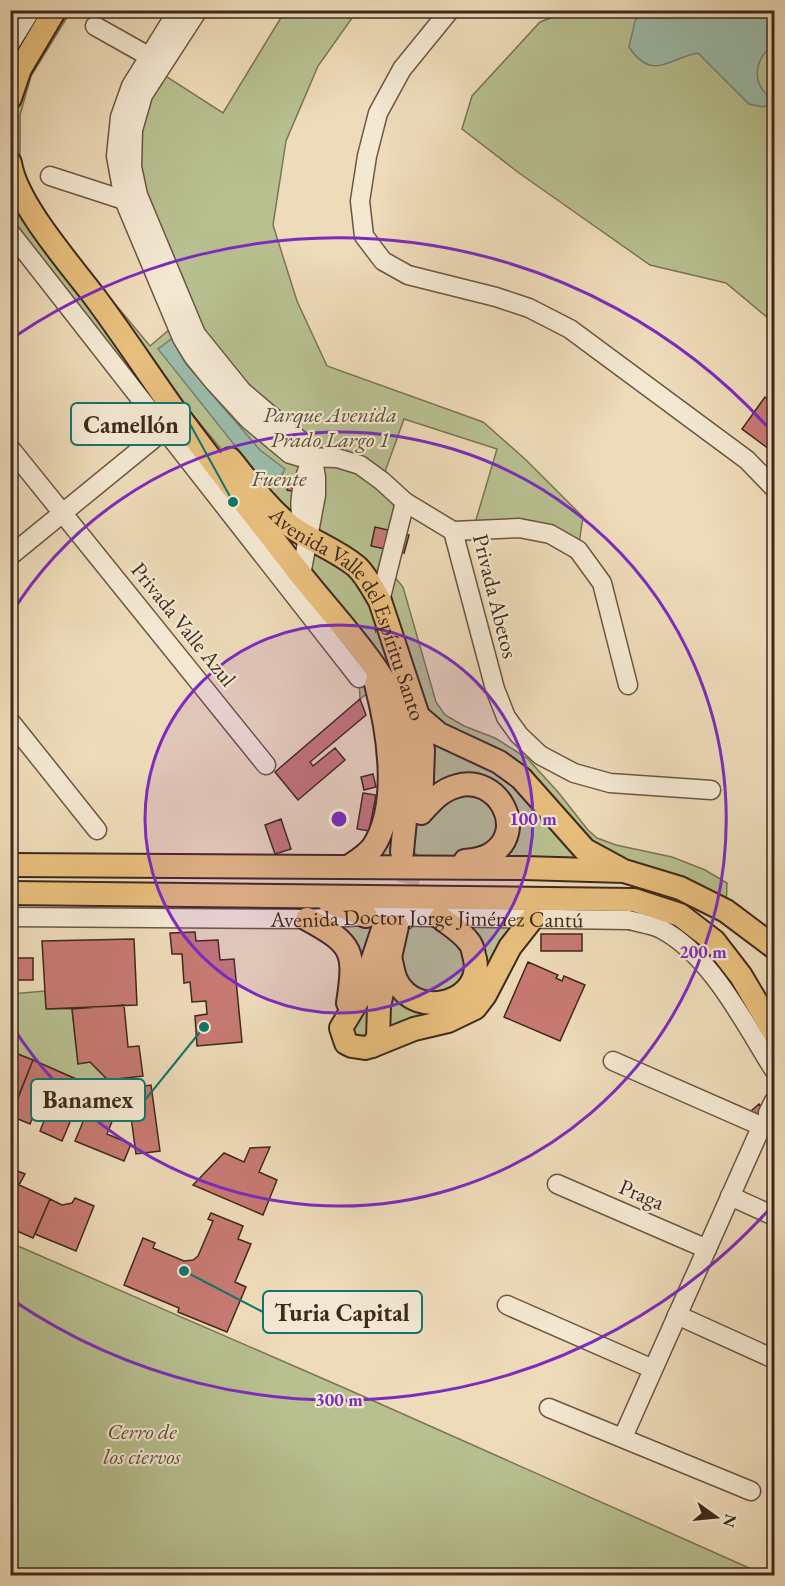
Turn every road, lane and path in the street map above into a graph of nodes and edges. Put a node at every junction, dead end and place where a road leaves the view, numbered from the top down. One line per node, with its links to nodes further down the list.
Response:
1 (32, 10): 7 (street)
2 (55, 10): 9 (main road)
3 (178, 10): 8 (street)
4 (198, 10): 8 (street)
5 (450, 10): 19 (street)
6 (95, 26): 8 (street)
7 (10, 44)
8 (156, 60): 12 (street); 13 (street)
9 (10, 98)
10 (10, 163): 15 (main road, Avenida Valle del Espíritu Santo)
11 (50, 176): 12 (street)
12 (124, 200): 13 (street)
13 (142, 224): 18 (street)
14 (10, 232): 16 (street)
15 (137, 354): 16 (main road, Avenida Valle del Espíritu Santo); 23 (main road, Avenida Valle del Espíritu Santo)
16 (173, 422): 21 (street); 25 (main road, Avenida Valle del Espíritu Santo); 27 (street)
17 (10, 448): 21 (street, Privada Valle Azul)
18 (312, 456): 20 (street); 23 (street)
19 (774, 488)
20 (401, 498): 22 (street); 26 (street)
21 (64, 513): 24 (street); 31 (street, Privada Valle Azul)
22 (453, 531): 28 (street, Privada Abetos); 32 (street, Privada Abetos)
23 (308, 539): 25 (street); 26 (main road, Avenida Valle del Espíritu Santo)
24 (10, 556)
25 (301, 575): 27 (main road, Avenida Valle del Espíritu Santo)
26 (376, 595): 29 (main road, Avenida Valle del Espíritu Santo)
27 (365, 670): 35 (main road, Avenida Valle del Espíritu Santo); 37 (main road)
28 (628, 685)
29 (418, 716): 33 (main road, Avenida Valle del Espíritu Santo); 38 (main road)
30 (10, 721): 34 (street)
31 (266, 765)
32 (711, 790)
33 (421, 813): 35 (main road, Avenida Valle del Espíritu Santo); 35 (main road)
34 (97, 830)
35 (415, 857): 37 (main road); 38 (main road)
36 (10, 865): 37 (main road)
37 (348, 867)
38 (624, 871): 46 (main road)
39 (10, 893): 40 (main road, Avenida Doctor Jorge Jiménez Cantú)
40 (313, 897): 45 (main road); 49 (main road, Avenida Doctor Jorge Jiménez Cantú)
41 (10, 917): 43 (street, Avenida Doctor Jorge Jiménez Cantú)
42 (441, 918): 44 (street, Avenida Doctor Jorge Jiménez Cantú); 45 (street, Avenida Doctor Jorge Jiménez Cantú); 47 (main road)
43 (307, 919): 45 (street, Avenida Doctor Jorge Jiménez Cantú); 48 (main road)
44 (532, 919): 50 (main road); 52 (street, Avenida Doctor Jorge Jiménez Cantú)
45 (382, 923): 47 (main road); 48 (main road)
46 (774, 947)
47 (390, 956): 50 (main road)
48 (346, 1017): 50 (main road)
49 (774, 1032)
50 (372, 1046)
51 (613, 1061): 53 (street)
52 (774, 1070)
53 (766, 1116): 55 (street)
54 (557, 1184): 57 (street, Praga)
55 (730, 1196): 56 (street); 57 (street)
56 (774, 1216)
57 (707, 1249): 59 (street)
58 (507, 1305): 61 (street)
59 (677, 1315): 60 (street); 61 (street)
60 (774, 1359)
61 (653, 1369): 63 (street)
62 (549, 1408): 63 (street)
63 (623, 1437): 64 (street)
64 (750, 1491)

